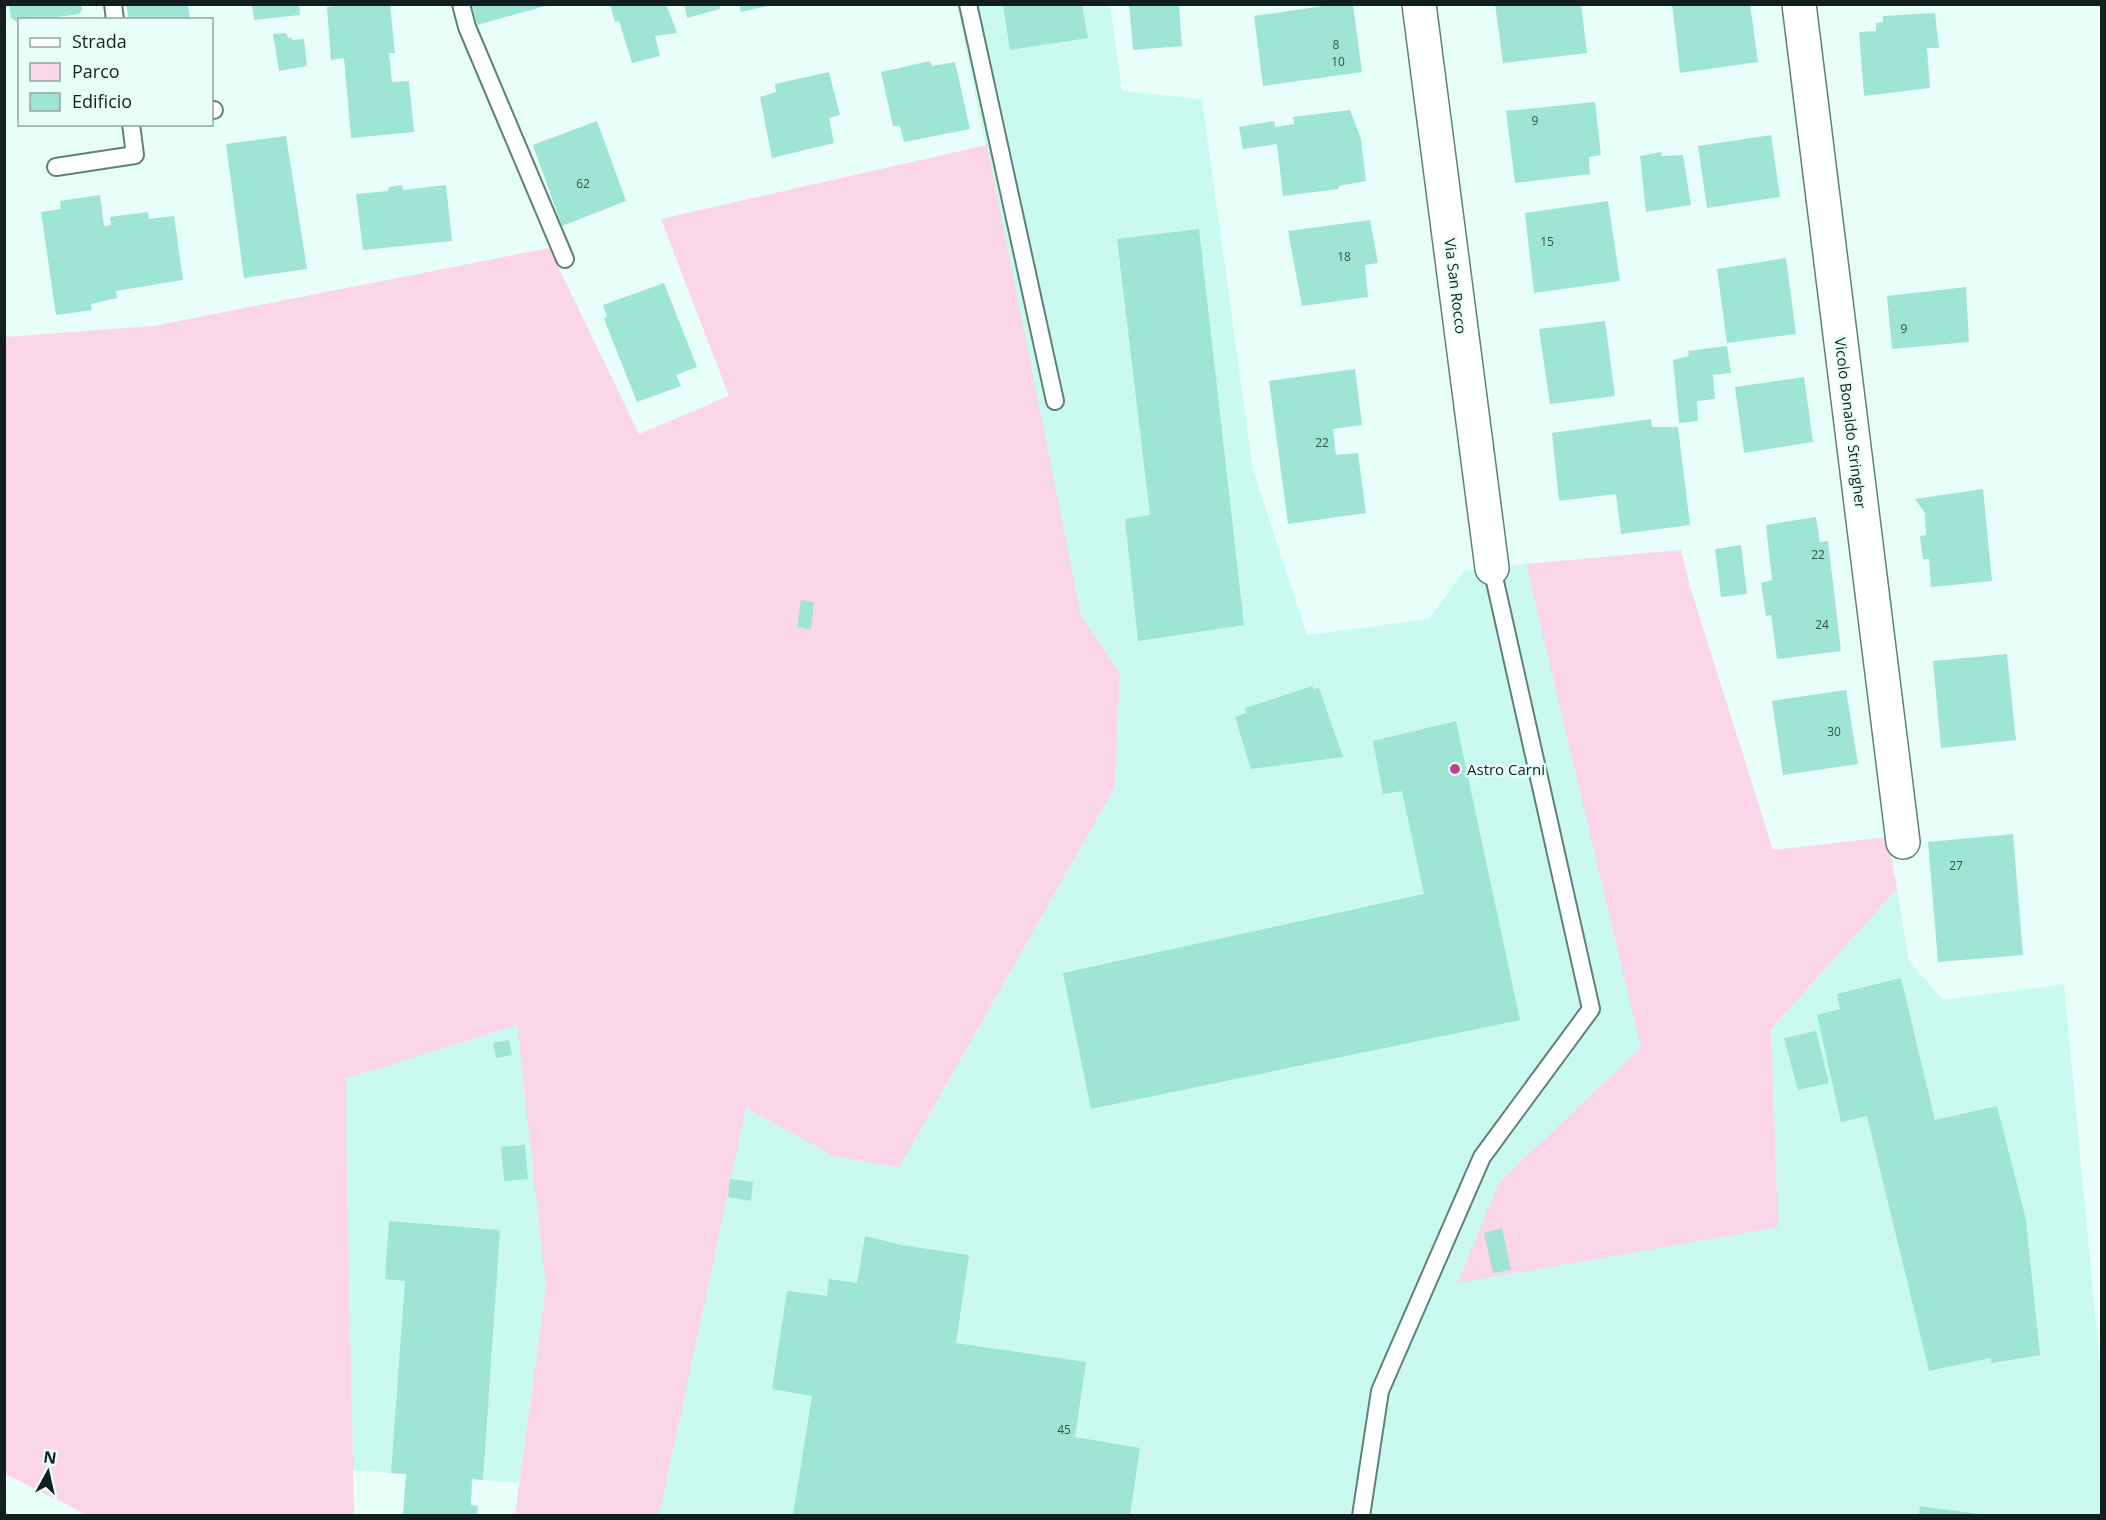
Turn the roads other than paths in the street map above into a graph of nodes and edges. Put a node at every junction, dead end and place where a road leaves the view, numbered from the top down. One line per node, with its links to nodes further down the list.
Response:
1 (461, 4): 7 (lane)
2 (968, 4): 8 (lane)
3 (1419, 4): 9 (street, Via San Rocco)
4 (1799, 4): 10 (street, Vicolo Bonaldo Stringher)
5 (131, 126): 6 (lane)
6 (56, 167)
7 (565, 259)
8 (1055, 401)
9 (1492, 568): 11 (lane)
10 (1903, 842)
11 (1362, 1515)

